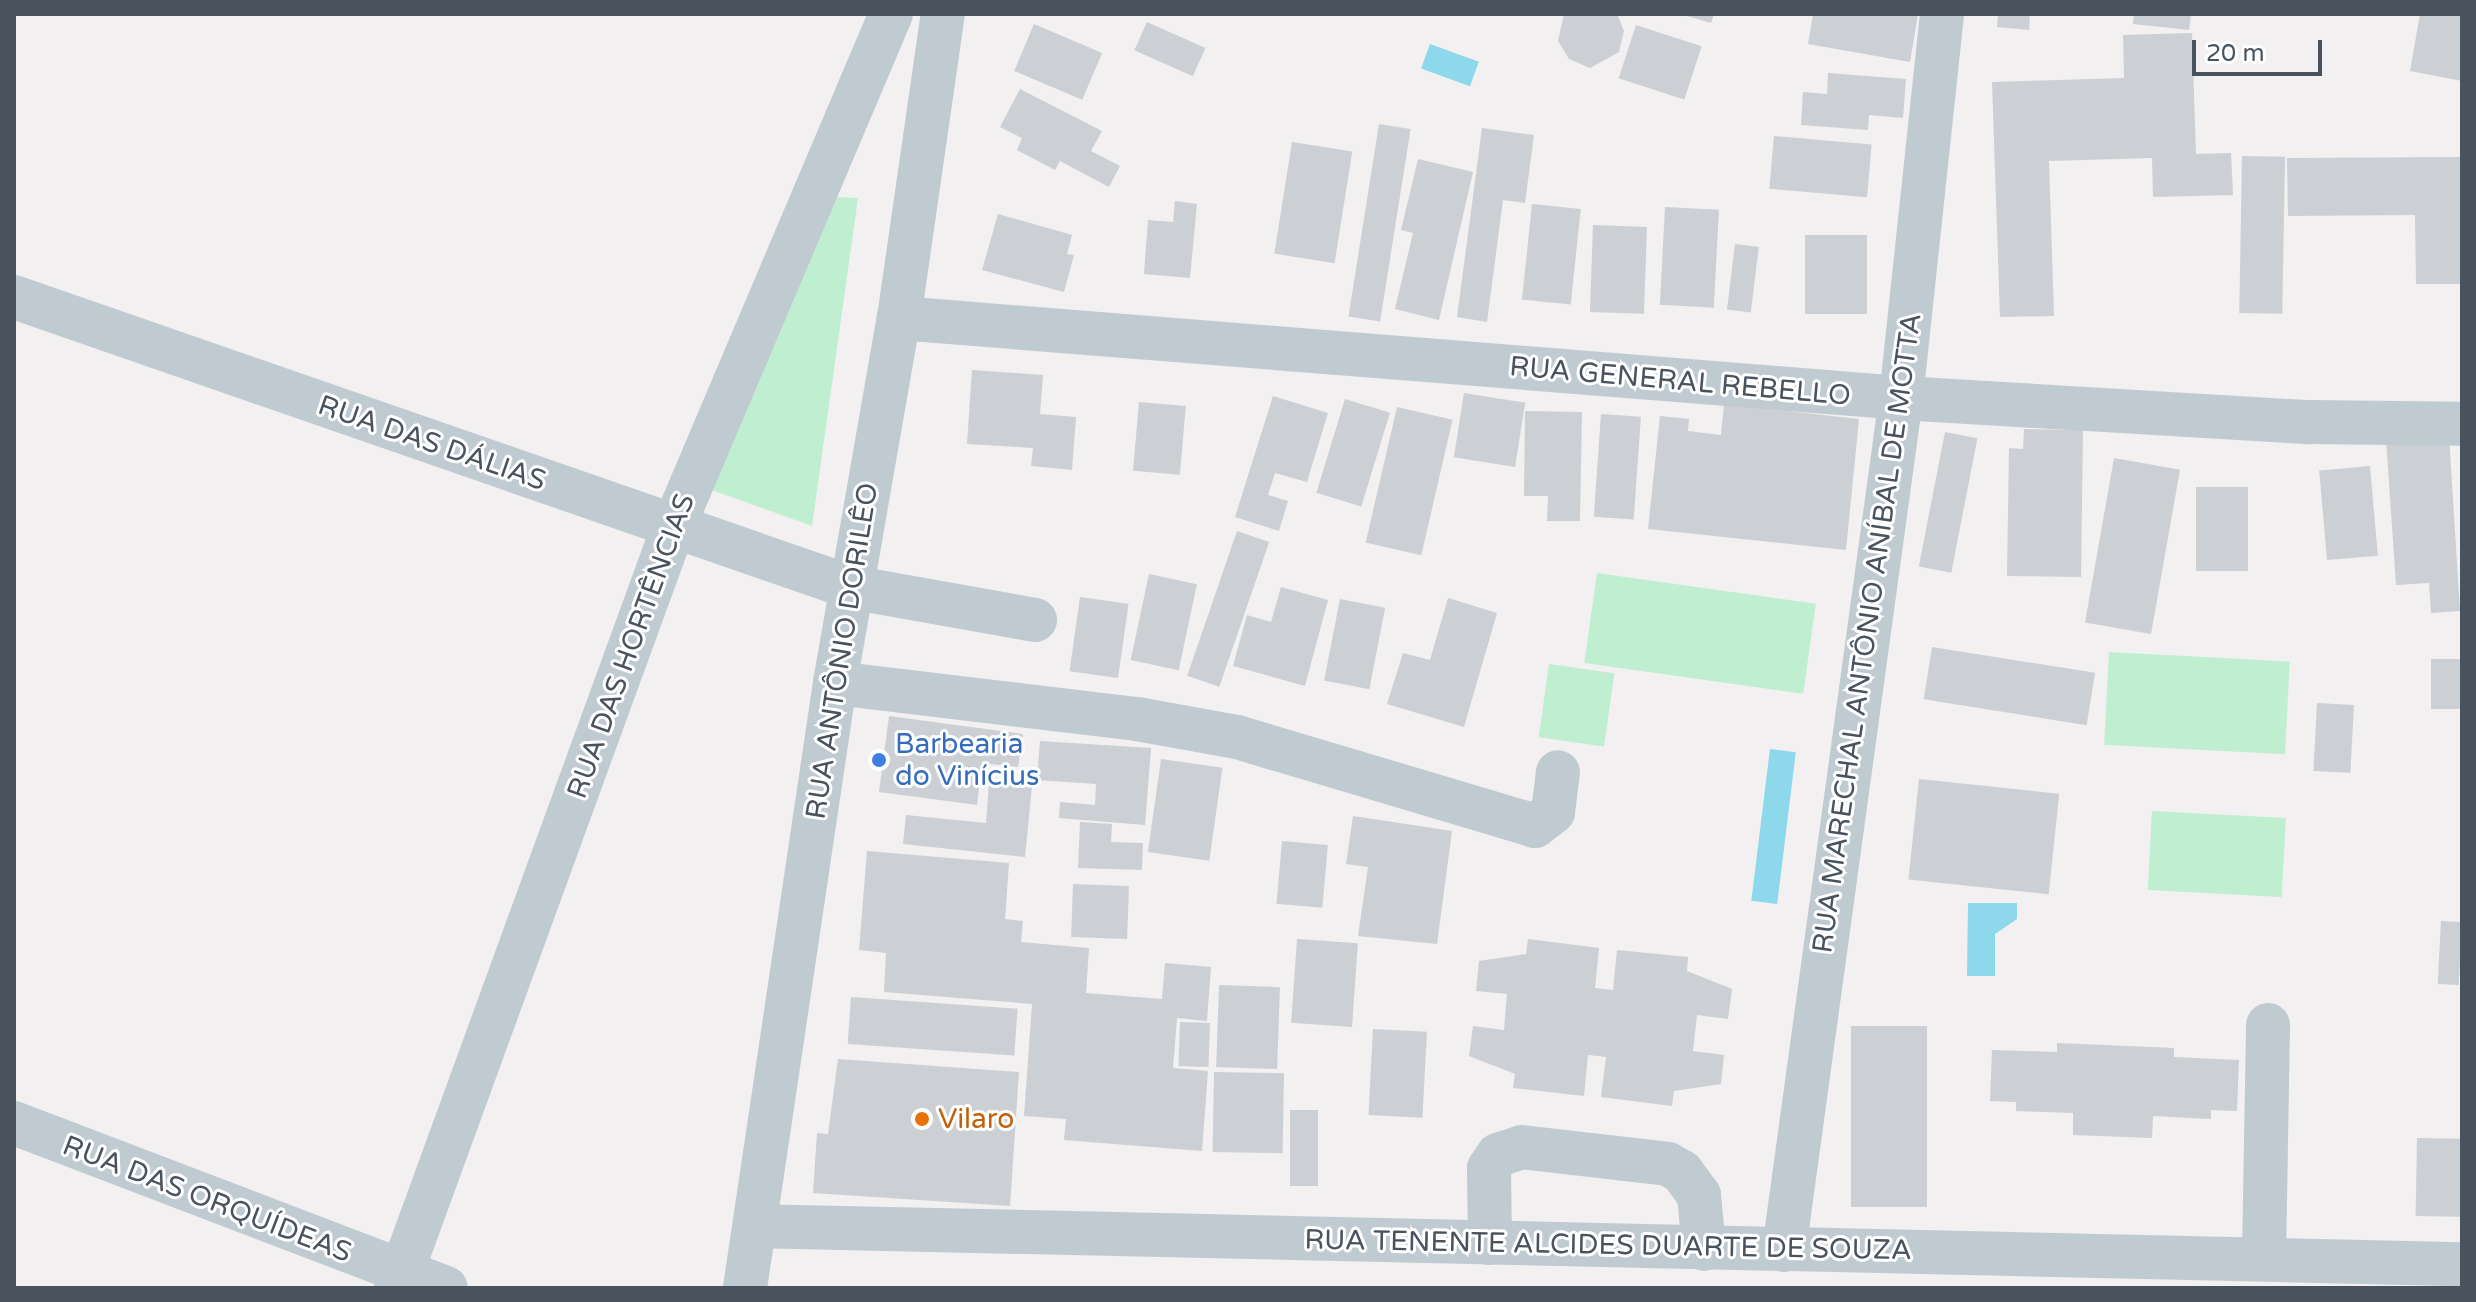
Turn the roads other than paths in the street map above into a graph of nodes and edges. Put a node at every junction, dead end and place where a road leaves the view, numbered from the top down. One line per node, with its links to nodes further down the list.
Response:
1 (891, 14): 8 (street, RUA DAS HORTÊNCIAS)
2 (943, 14): 5 (street, RUA ANTÔNIO DORILÊO)
3 (1942, 14): 6 (street, RUA MARECHAL ANTÔNIO ANÍBAL DE MOTTA)
4 (14, 297): 8 (street, RUA DAS DÁLIAS)
5 (899, 318): 6 (street, RUA GENERAL REBELLO); 9 (street, RUA ANTÔNIO DORILÊO)
6 (1901, 398): 7 (street, RUA GENERAL REBELLO); 18 (street, RUA MARECHAL ANTÔNIO ANÍBAL DE MOTTA)
7 (2462, 424)
8 (673, 528): 9 (street, RUA DAS DÁLIAS); 21 (street, RUA DAS HORTÊNCIAS)
9 (850, 587): 10 (street, RUA DAS DÁLIAS); 11 (street, RUA ANTÔNIO DORILÊO)
10 (1035, 620)
11 (835, 683): 12 (street); 15 (street, RUA ANTÔNIO DORILÊO)
12 (1558, 772)
13 (2268, 1025): 19 (street)
14 (14, 1123): 21 (street, RUA DAS ORQUÍDEAS)
15 (755, 1226): 16 (street, RUA TENENTE ALCIDES DUARTE DE SOUZA); 23 (street, RUA ANTÔNIO DORILÊO)
16 (1490, 1243): 17 (street, RUA TENENTE ALCIDES DUARTE DE SOUZA); 17 (street)
17 (1704, 1249): 18 (street, RUA TENENTE ALCIDES DUARTE DE SOUZA)
18 (1784, 1250): 19 (street, RUA TENENTE ALCIDES DUARTE DE SOUZA)
19 (2264, 1257): 20 (street, RUA TENENTE ALCIDES DUARTE DE SOUZA)
20 (2462, 1264)
21 (398, 1281): 22 (street, RUA DAS ORQUÍDEAS)
22 (446, 1288)
23 (745, 1288)

